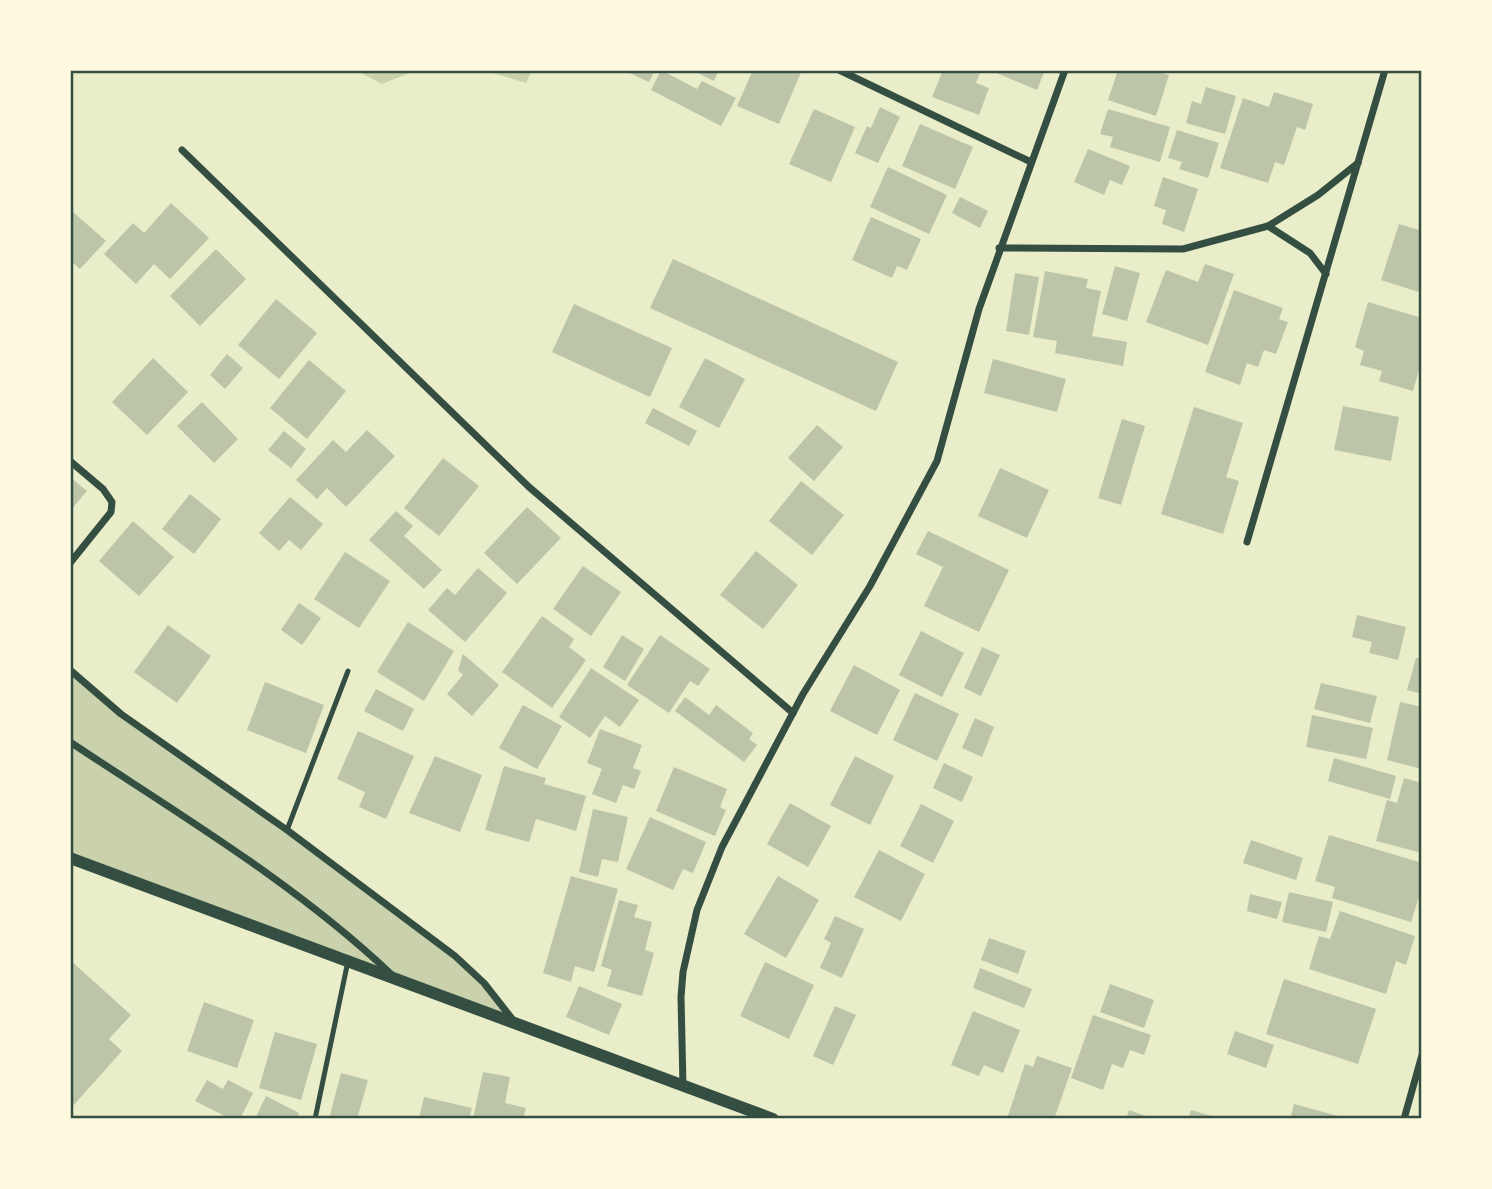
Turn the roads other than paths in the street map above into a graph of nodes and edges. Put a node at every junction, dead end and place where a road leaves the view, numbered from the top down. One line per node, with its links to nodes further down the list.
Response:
1 (839, 70): 5 (street)
2 (1065, 70): 5 (street)
3 (1385, 70): 6 (street)
4 (183, 150): 15 (street)
5 (1031, 162): 8 (street)
6 (1359, 163): 7 (street); 9 (street)
7 (1268, 226): 8 (street); 9 (street)
8 (999, 248): 15 (street)
9 (1326, 274): 11 (street)
10 (70, 461): 12 (street)
11 (1247, 542)
12 (70, 563)
13 (70, 670): 17 (street)
14 (348, 671): 17 (lane)
15 (793, 713): 23 (street)
16 (70, 742): 20 (street)
17 (287, 830): 21 (street)
18 (70, 858): 19 (street)
19 (348, 961): 20 (street); 24 (lane)
20 (394, 977): 21 (street)
21 (513, 1021): 23 (street)
22 (1422, 1055): 26 (street)
23 (683, 1086): 25 (street)
24 (315, 1119)
25 (773, 1119)
26 (1404, 1119)

